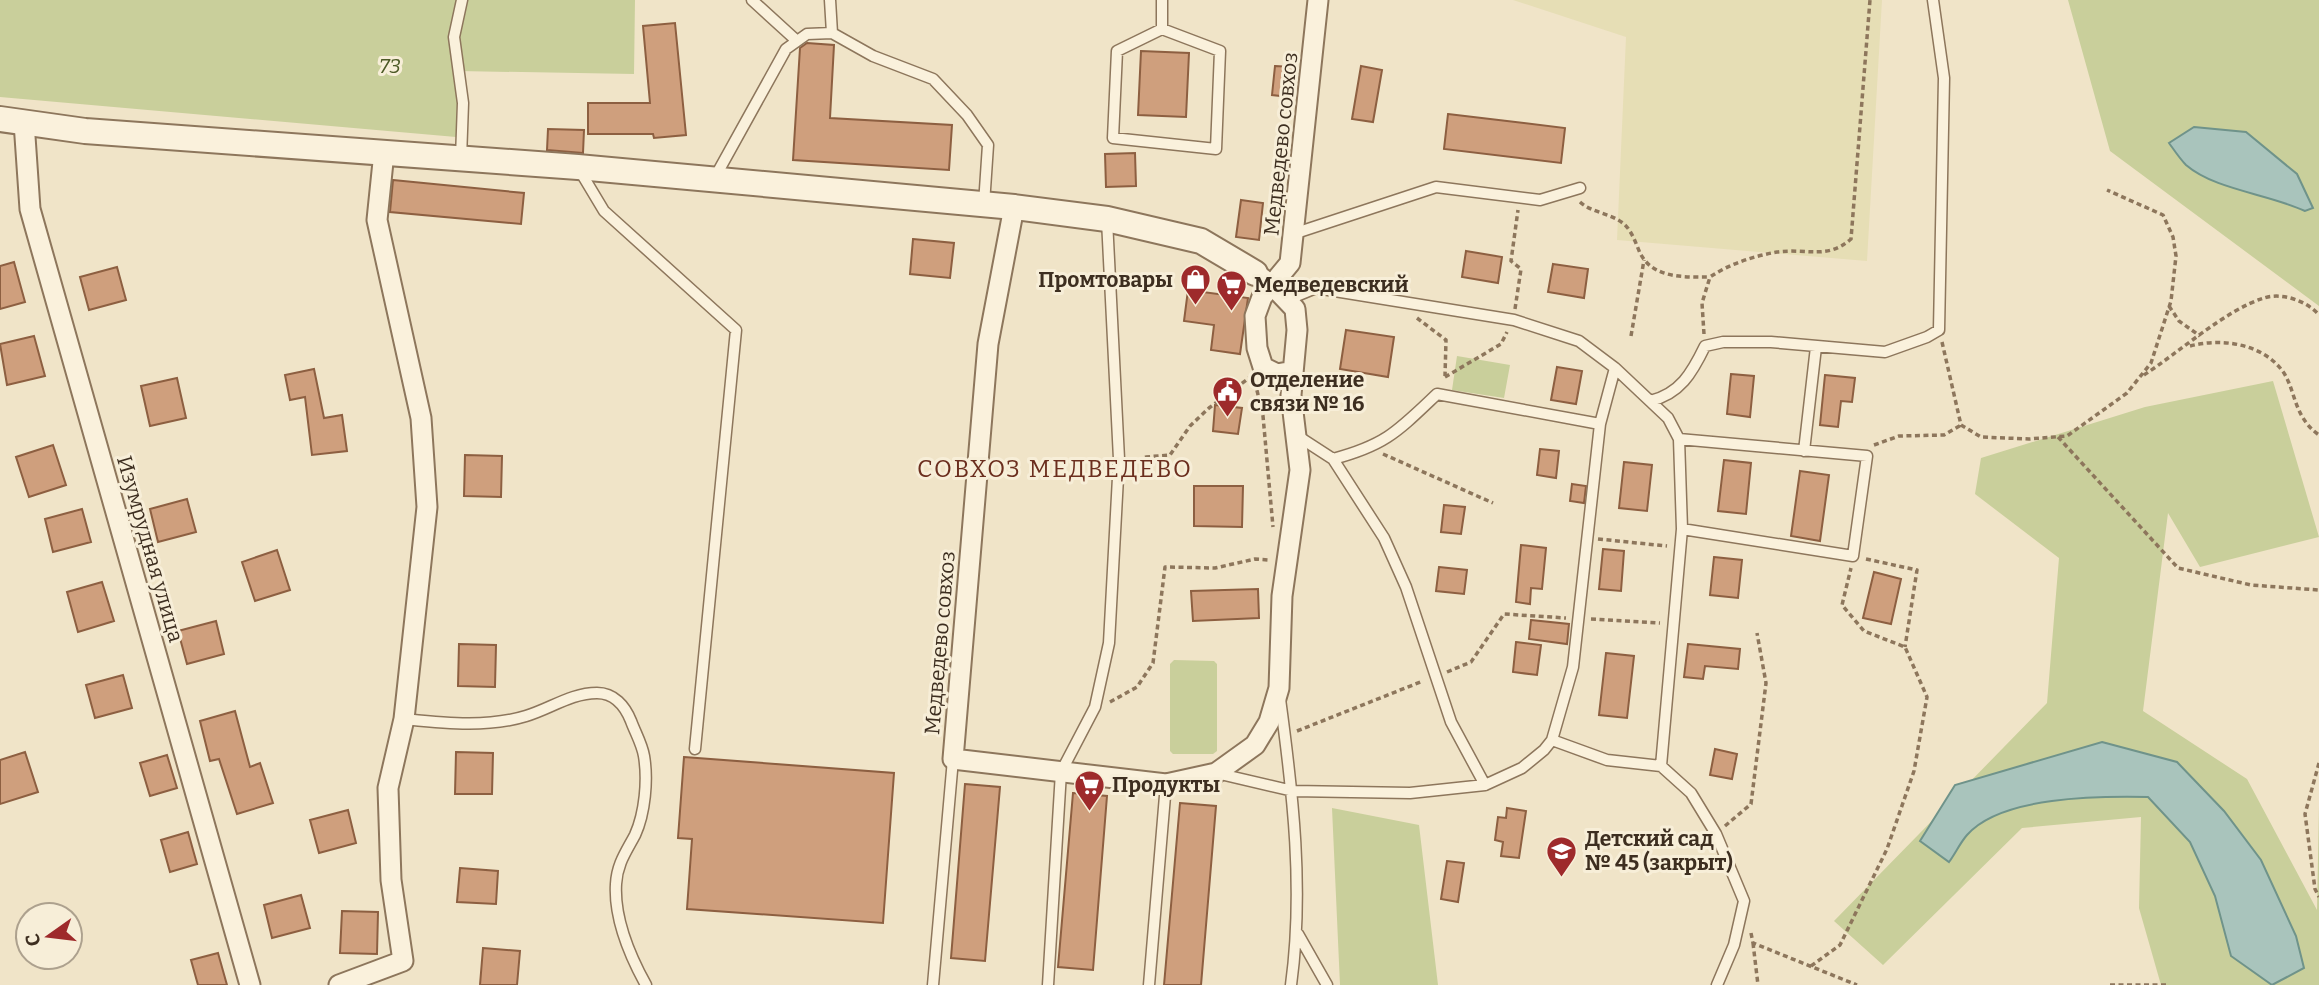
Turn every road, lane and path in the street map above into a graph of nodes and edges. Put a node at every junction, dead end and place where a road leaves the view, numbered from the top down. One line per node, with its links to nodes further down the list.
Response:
1 (462, 0): 14 (lane)
2 (752, 0): 10 (lane)
3 (830, 0): 9 (lane)
4 (1162, 0): 8 (lane)
5 (1870, 0): 26 (path)
6 (1933, 0): 32 (lane)
7 (1321, 2): 24 (street, Медведево совхоз)
8 (1162, 29): 8 (lane)
9 (832, 33): 10 (lane); 21 (lane)
10 (797, 41): 16 (lane)
11 (0, 119): 12 (street)
12 (24, 122): 13 (street); 88 (street, Изумрудная улица)
13 (384, 152): 14 (street); 70 (street)
14 (461, 158): 15 (street)
15 (578, 167): 16 (street); 73 (lane)
16 (714, 180): 21 (street)
17 (1580, 188): 19 (lane)
18 (2107, 190): 29 (path)
19 (1569, 191): 20 (lane); 25 (path)
20 (1520, 197): 24 (lane); 31 (path)
21 (984, 204): 22 (street)
22 (1014, 207): 23 (street); 74 (street, Медведево совхоз)
23 (1107, 219): 27 (street); 54 (lane)
24 (1296, 233): 27 (street, Медведево совхоз)
25 (1644, 260): 26 (path); 34 (path)
26 (1710, 277): 35 (path)
27 (1272, 286): 28 (lane); 39 (street, Медведево совхоз); 39 (street)
28 (1401, 302): 31 (lane); 40 (path)
29 (2169, 306): 33 (path); 41 (path)
30 (2319, 315): 33 (path)
31 (1514, 320): 38 (lane); 40 (path)
32 (1939, 330): 37 (lane); 45 (path)
33 (2201, 336): 36 (path)
34 (1631, 337)
35 (1705, 346): 37 (lane); 43 (lane)
36 (2188, 346): 41 (path); 47 (path)
37 (1816, 347): 51 (lane)
38 (1615, 368): 43 (lane); 44 (lane)
39 (1293, 371): 46 (street, Медведево совхоз)
40 (1444, 377): 42 (path)
41 (2139, 379): 48 (path)
42 (1437, 394): 44 (lane); 50 (lane)
43 (1650, 401): 49 (lane)
44 (1600, 424): 58 (lane)
45 (1961, 425): 48 (path); 52 (path)
46 (1295, 435): 53 (lane); 61 (street, Медведево совхоз)
47 (2319, 435)
48 (2058, 437): 62 (path)
49 (1679, 439): 51 (lane); 56 (lane)
50 (1370, 449): 53 (lane); 55 (path)
51 (1804, 451): 52 (lane)
52 (1858, 456): 60 (lane)
53 (1333, 459): 67 (lane)
54 (1118, 471): 57 (path); 69 (lane)
55 (1493, 503)
56 (1682, 529): 59 (lane); 60 (lane)
57 (1274, 535)
58 (1586, 538): 59 (path); 63 (lane)
59 (1680, 547): 64 (lane)
60 (1853, 556): 66 (path); 66 (path)
61 (1287, 561): 68 (street, Медведево совхоз); 69 (path)
62 (2319, 590)
63 (1578, 618): 64 (path); 67 (path); 72 (lane)
64 (1672, 624): 76 (lane)
65 (1758, 633): 82 (path)
66 (1905, 647): 87 (path)
67 (1434, 677): 71 (path); 80 (lane)
68 (1279, 688): 71 (lane); 78 (street, Медведево совхоз)
69 (1094, 707): 77 (lane)
70 (404, 719): 89 (street); 90 (lane)
71 (1285, 735): 81 (lane)
72 (1552, 740): 76 (lane); 80 (lane)
73 (695, 749)
74 (953, 759): 77 (street, Медведево совхоз); 91 (lane)
75 (2319, 763): 83 (path)
76 (1661, 766): 82 (lane)
77 (1061, 772): 79 (street, Медведево совхоз); 92 (lane)
78 (1216, 773): 79 (street, Медведево совхоз); 81 (lane)
79 (1166, 784): 93 (lane)
80 (1485, 785): 81 (lane)
81 (1293, 792): 85 (lane)
82 (1716, 834): 84 (lane)
83 (2319, 897)
84 (1744, 901): 86 (path); 96 (lane)
85 (1298, 934): 94 (lane); 95 (lane)
86 (1753, 943): 87 (path); 97 (path)
87 (1811, 966): 98 (path)
88 (250, 985)
89 (339, 985)
90 (646, 985)
91 (933, 985)
92 (1048, 985)
93 (1149, 985)
94 (1292, 985)
95 (1327, 985)
96 (1717, 985)
97 (1758, 985)
98 (1857, 985)
99 (2110, 985): 100 (path)
100 (2166, 985)

